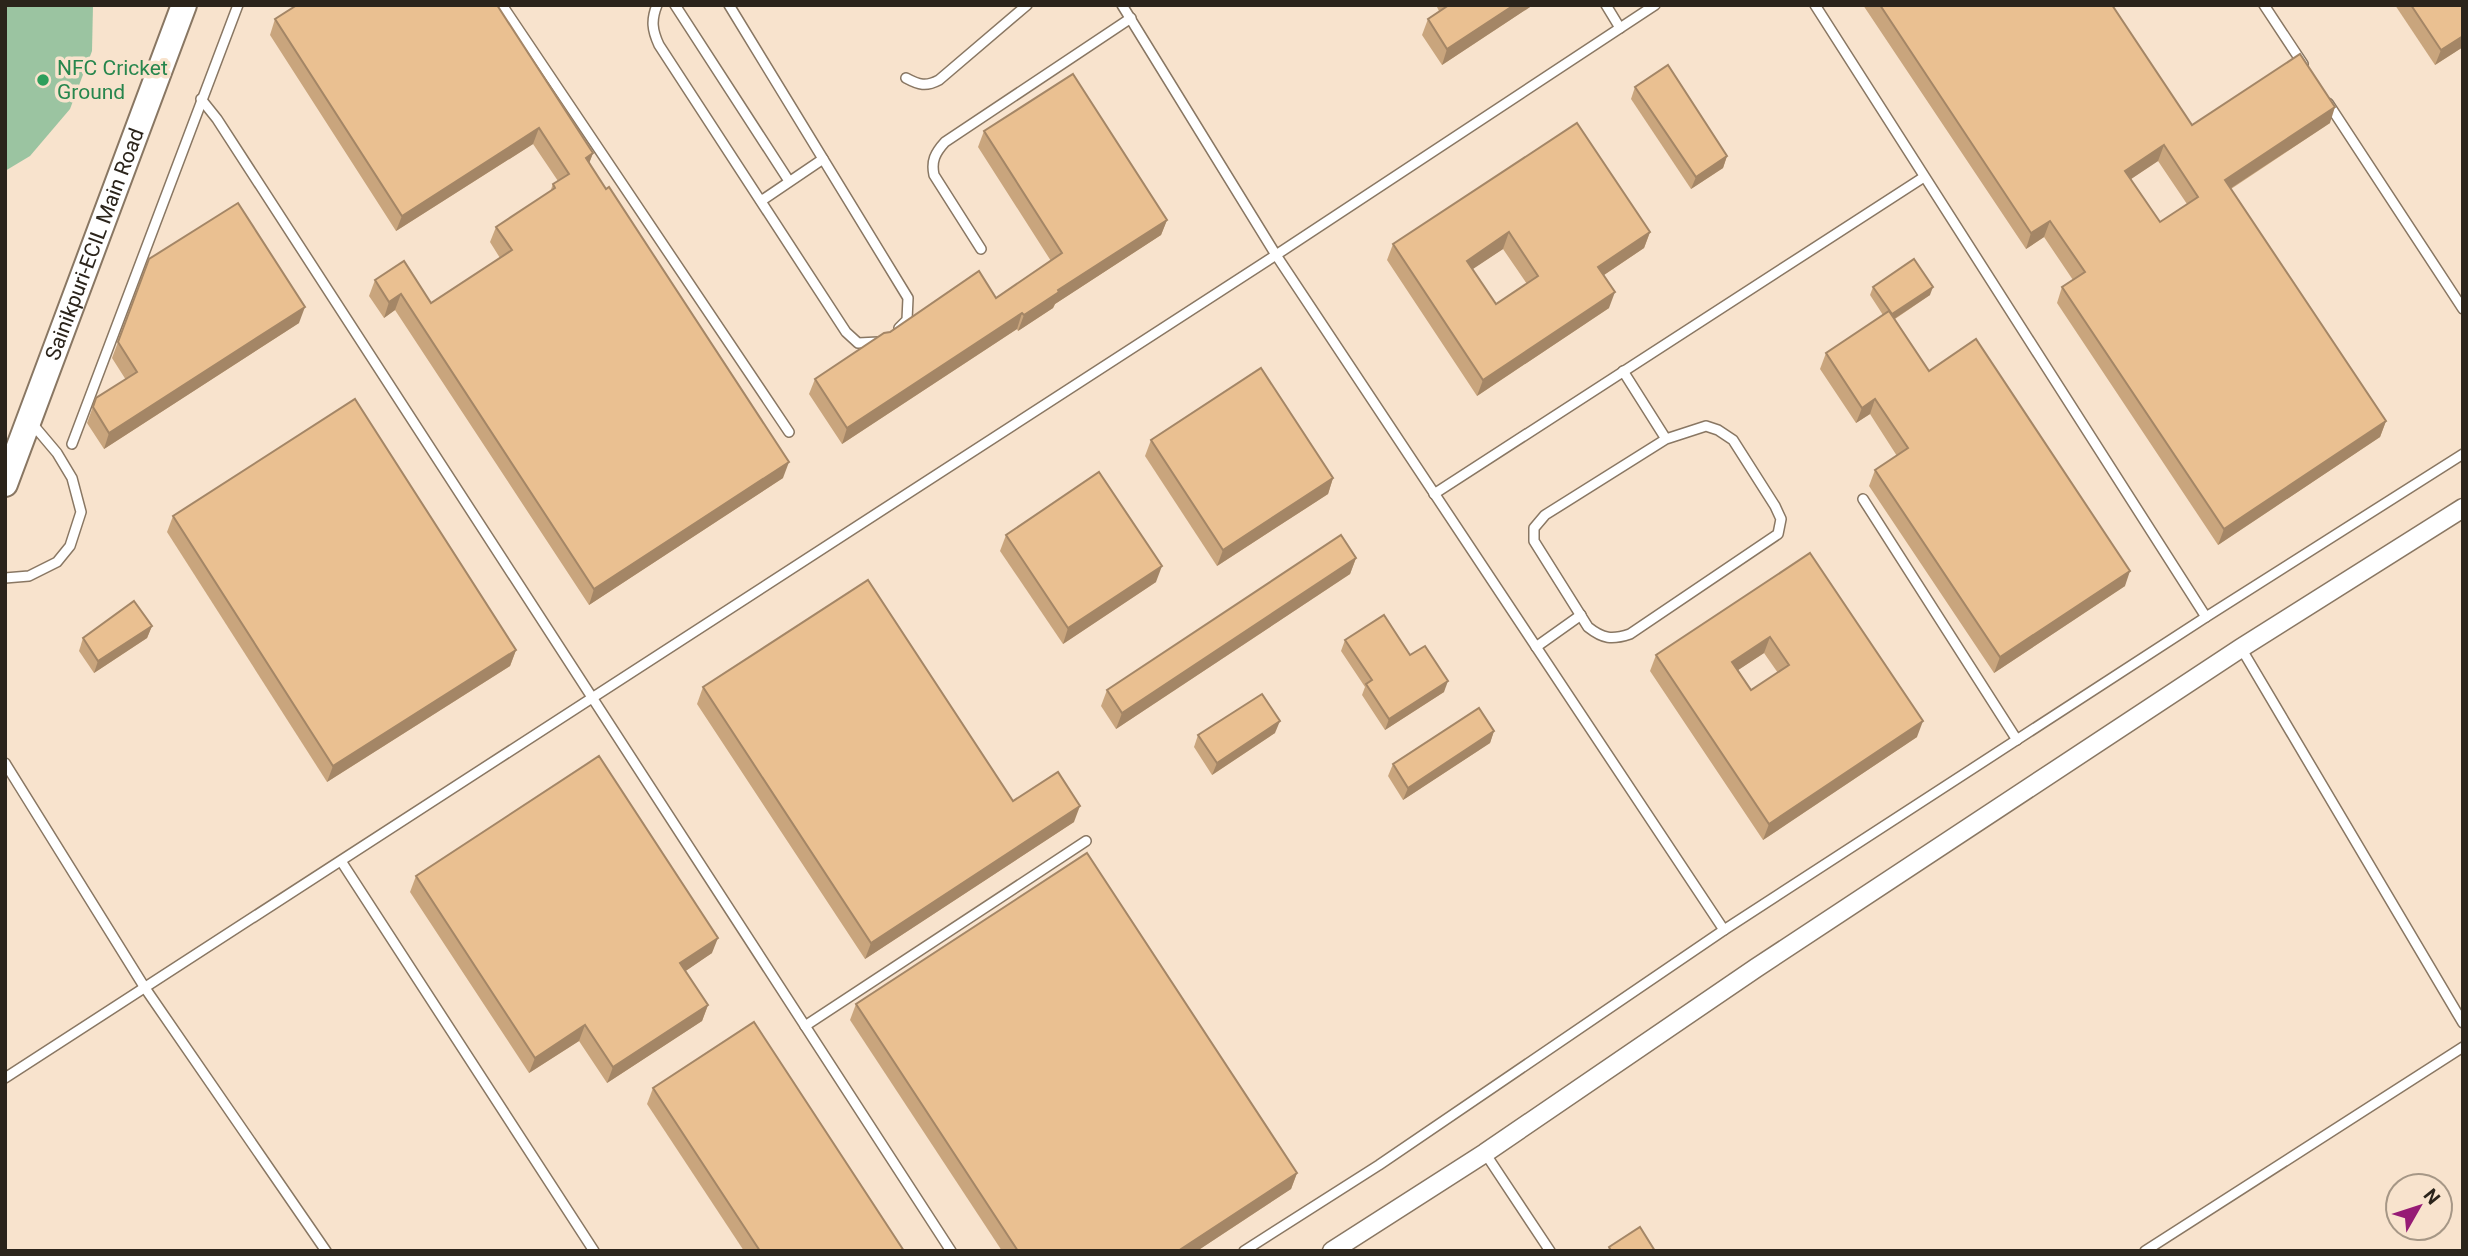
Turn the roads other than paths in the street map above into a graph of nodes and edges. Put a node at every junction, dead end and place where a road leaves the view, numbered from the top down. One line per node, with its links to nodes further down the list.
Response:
1 (184, 5): 27 (street, Sainikpuri-ECIL Main Road)
2 (238, 5): 17 (lane)
3 (502, 5): 28 (lane)
4 (657, 5): 22 (lane)
5 (675, 5): 21 (lane)
6 (729, 5): 19 (lane)
7 (1027, 5): 16 (lane)
8 (1122, 5): 13 (lane)
9 (1606, 5): 14 (lane)
10 (1655, 5): 14 (lane)
11 (1815, 5): 20 (lane)
12 (2264, 5): 15 (lane)
13 (1130, 18): 23 (lane); 24 (lane)
14 (1620, 28): 24 (lane)
15 (2310, 75)
16 (906, 78)
17 (201, 99): 30 (lane); 41 (lane)
18 (2325, 99): 25 (lane)
19 (823, 159): 21 (lane); 22 (lane)
20 (1924, 177): 26 (lane); 38 (lane)
21 (789, 181): 22 (lane)
22 (761, 201)
23 (981, 249)
24 (1276, 255): 33 (lane); 41 (lane)
25 (2463, 309)
26 (1622, 371): 29 (lane); 33 (lane)
27 (29, 420): 32 (street, Sainikpuri-ECIL Main Road); 36 (lane)
28 (789, 432)
29 (1667, 439): 37 (lane); 37 (lane)
30 (72, 444)
31 (2463, 454): 38 (lane)
32 (5, 484)
33 (1434, 494): 39 (lane)
34 (1863, 499): 42 (lane)
35 (2463, 508): 40 (street)
36 (5, 578)
37 (1581, 615): 39 (lane)
38 (2206, 617): 42 (lane)
39 (1536, 647): 46 (lane)
40 (2241, 648): 48 (lane); 52 (street)
41 (593, 697): 45 (lane); 49 (lane)
42 (2017, 740): 46 (lane)
43 (5, 763): 47 (lane)
44 (1086, 841): 49 (lane)
45 (341, 861): 47 (lane); 54 (lane)
46 (1724, 930): 56 (lane)
47 (145, 988): 51 (lane); 53 (lane)
48 (2463, 1023)
49 (805, 1026): 55 (lane)
50 (2463, 1047): 59 (lane)
51 (5, 1077)
52 (1485, 1153): 57 (street); 58 (lane)
53 (326, 1251)
54 (594, 1251)
55 (951, 1251)
56 (1244, 1251)
57 (1332, 1251)
58 (1550, 1251)
59 (2145, 1251)

